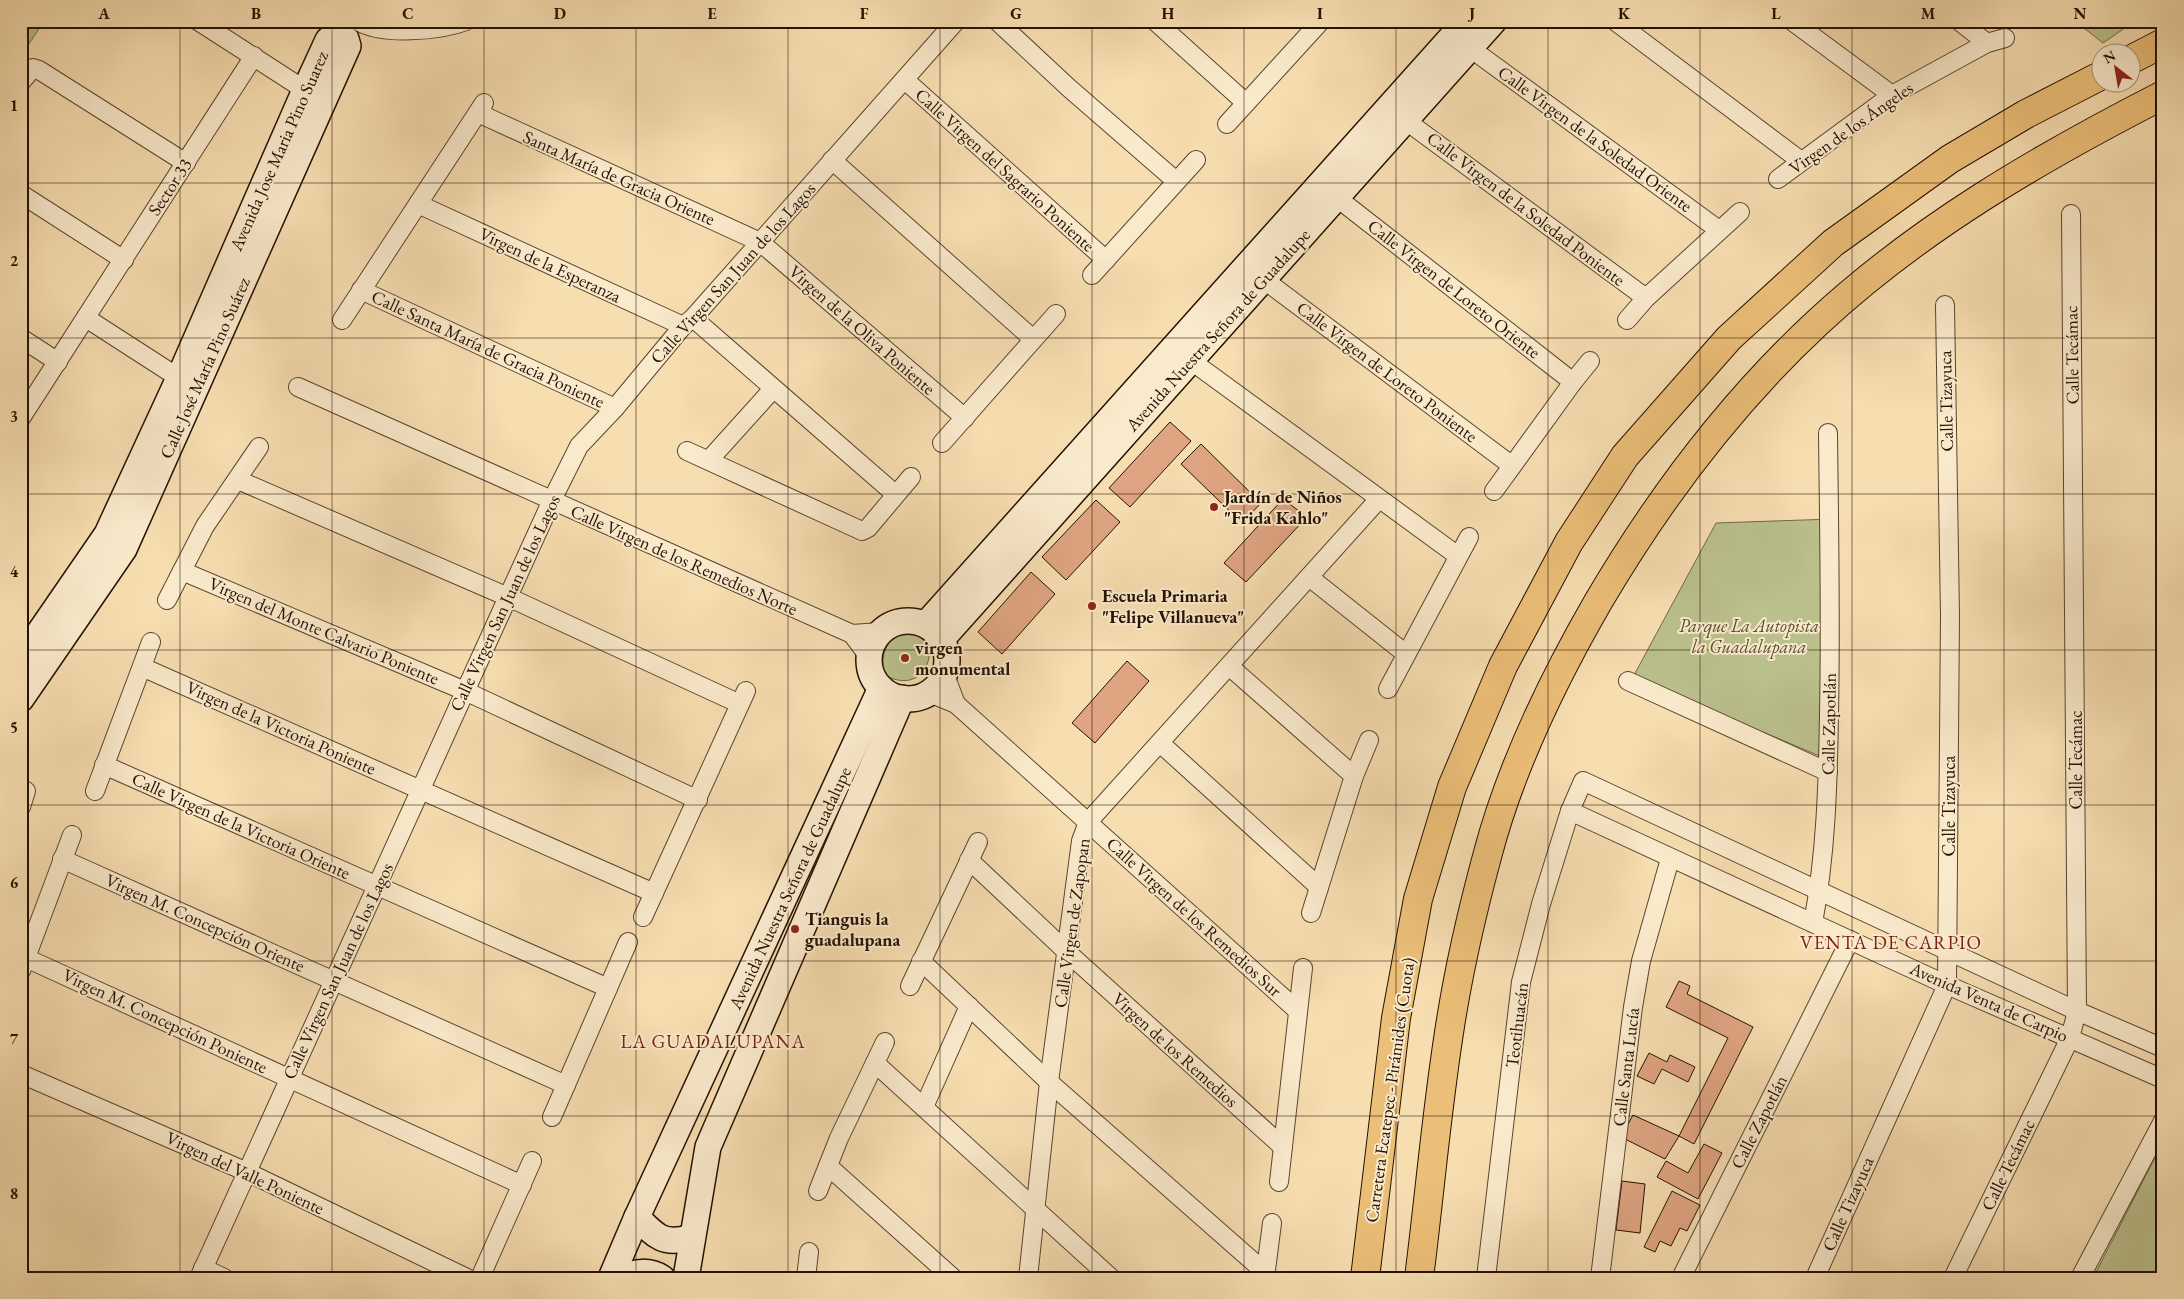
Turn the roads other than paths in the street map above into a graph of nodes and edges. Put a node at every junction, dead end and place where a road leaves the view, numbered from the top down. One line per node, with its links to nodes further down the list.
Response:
1 (198, 21): 18 (street)
2 (466, 21): 9 (street)
3 (956, 21): 19 (street, Calle Virgen San Juan de los Lagos)
4 (997, 21): 33 (street)
5 (1155, 21): 25 (street)
6 (1615, 21): 30 (street)
7 (1792, 21): 24 (street)
8 (1959, 21): 14 (street)
9 (362, 23)
10 (1315, 23): 25 (street)
11 (1481, 23): 16 (street, Avenida Nuestra Señora de Guadalupe); 84 (street, Avenida Nuestra Señora de Guadalupe)
12 (2005, 38): 14 (street, Virgen de los Ángeles)
13 (328, 40): 22 (street, Avenida Jose Maria Pino Suarez); 58 (street, Calle José María Pino Suárez)
14 (1987, 43): 24 (street, Virgen de los Ángeles)
15 (2163, 43): 17 (highway)
16 (1470, 48): 26 (street, Avenida Nuestra Señora de Guadalupe); 39 (street, Calle Virgen de la Soledad Oriente)
17 (2142, 54)
18 (254, 56): 22 (street); 31 (street, Sector 33)
19 (905, 80): 28 (street, Calle Virgen San Juan de los Lagos); 42 (street, Calle Virgen del Sagrario Poniente)
20 (2092, 80): 174 (highway, Carretera Ecatepec - Pirámides (Cuota))
21 (21, 82): 31 (street)
22 (305, 90): 58 (street, Avenida Jose Maria Pino Suarez)
23 (2163, 94): 175 (highway)
24 (1892, 95): 30 (street, Virgen de los Ángeles)
25 (1246, 103): 27 (street)
26 (1405, 120): 35 (street, Avenida Nuestra Señora de Guadalupe); 46 (street, Calle Virgen de la Soledad Poniente)
27 (1227, 124)
28 (832, 160): 40 (street, Calle Virgen San Juan de los Lagos); 54 (street)
29 (1196, 160): 33 (street)
30 (1801, 162): 32 (street, Virgen de los Ángeles)
31 (186, 163): 41 (street, Sector 33)
32 (1778, 180)
33 (1176, 181): 42 (street)
34 (21, 194): 41 (street)
35 (1336, 197): 44 (street, Avenida Nuestra Señora de Guadalupe); 59 (street, Calle Virgen de Loreto Oriente)
36 (418, 204): 40 (street, Santa María de Gracia Oriente); 45 (street); 52 (street, Virgen de la Esperanza)
37 (1740, 212): 39 (street)
38 (2071, 214): 136 (street, Calle Tecámac)
39 (1719, 230): 46 (street)
40 (760, 242): 52 (street, Calle Virgen San Juan de los Lagos); 64 (street, Virgen de la Oliva Poniente)
41 (124, 260): 49 (street, Sector 33)
42 (1106, 260): 43 (street)
43 (1092, 274)
44 (1263, 279): 55 (street, Avenida Nuestra Señora de Guadalupe); 70 (street, Calle Virgen de Loreto Poniente)
45 (361, 290): 50 (street); 62 (street, Calle Santa María de Gracia Poniente)
46 (1646, 298): 51 (street)
47 (1945, 305): 125 (street, Calle Tizayuca)
48 (1056, 314): 54 (street)
49 (86, 318): 57 (street, Sector 33); 58 (street)
50 (342, 320)
51 (1627, 320)
52 (688, 322): 61 (street, Virgen de la Esperanza); 62 (street, Calle Virgen San Juan de los Lagos)
53 (21, 338): 57 (street)
54 (1033, 339): 64 (street)
55 (1190, 360): 75 (street); 84 (street, Avenida Nuestra Señora de Guadalupe)
56 (1590, 361): 59 (street)
57 (58, 362): 63 (street, Sector 33)
58 (188, 382): 89 (street, Avenida Jose Maria Pino Suarez); 97 (street, Calle José María Pino Suárez)
59 (1573, 382): 70 (street)
60 (298, 387): 76 (street, Calle Virgen de los Remedios Norte)
61 (773, 389): 69 (street); 74 (street, Virgen de la Esperanza)
62 (615, 408): 76 (street, Calle Virgen San Juan de los Lagos)
63 (21, 418)
64 (965, 418): 66 (street)
65 (1828, 433): 101 (street, Calle Zapotlán)
66 (942, 443)
67 (259, 447): 72 (street)
68 (687, 451): 69 (street)
69 (709, 460): 74 (street)
70 (1511, 465): 73 (street)
71 (911, 477): 74 (street)
72 (238, 480): 79 (street); 81 (street)
73 (1494, 491)
74 (895, 494)
75 (1379, 499): 78 (street); 80 (street, Calle Virgen de Zapopan)
76 (552, 500): 81 (street, Calle Virgen San Juan de los Lagos); 85 (street, Calle Virgen de los Remedios Norte)
77 (1469, 537): 78 (street)
78 (1458, 556): 87 (street)
79 (182, 571): 82 (street); 95 (street, Virgen del Monte Calvario Poniente)
80 (1309, 577): 87 (street); 90 (street, Calle Virgen de Zapopan)
81 (508, 597): 95 (street, Calle Virgen San Juan de los Lagos); 107 (street)
82 (167, 600)
83 (880, 632): 84 (street); 85 (street, Calle Virgen de los Remedios Norte); 88 (street)
84 (934, 632): 93 (street)
85 (852, 634): 88 (street, Calle Virgen de los Remedios Norte)
86 (151, 642): 91 (street)
87 (1406, 654): 94 (street)
88 (869, 657): 96 (street)
89 (21, 659)
90 (1229, 666): 99 (street, Calle Virgen de Zapopan); 102 (street)
91 (142, 667): 100 (street); 105 (street, Virgen de la Victoria Poniente)
92 (1628, 681): 101 (street)
93 (937, 684): 96 (street); 110 (street, Calle Virgen de los Remedios Sur)
94 (1388, 689)
95 (465, 691): 105 (street, Calle Virgen San Juan de los Lagos); 107 (street, Virgen del Monte Calvario Poniente)
96 (892, 693): 157 (street, Avenida Nuestra Señora de Guadalupe); 159 (street, Avenida Nuestra Señora de Guadalupe)
97 (21, 699)
98 (1369, 740): 102 (street)
99 (1160, 743): 110 (street, Calle Virgen de Zapopan); 117 (street)
100 (104, 765): 106 (street); 116 (street, Calle Virgen de la Victoria Oriente)
101 (1828, 772): 118 (street, Calle Zapotlán)
102 (1354, 776): 117 (street)
103 (1583, 781): 109 (street, Teotihuacán); 118 (street, Avenida Venta de Carpio)
104 (21, 788): 108 (street)
105 (421, 789): 116 (street, Calle Virgen San Juan de los Lagos); 119 (street, Virgen de la Victoria Poniente)
106 (95, 791)
107 (698, 800): 119 (street)
108 (21, 807)
109 (1570, 812): 113 (street, Avenida Venta de Carpio); 176 (street, Teotihuacán)
110 (1088, 822): 126 (street, Calle Virgen de Zapopan); 135 (street, Calle Virgen de los Remedios Sur)
111 (72, 835): 114 (street)
112 (978, 842): 115 (street)
113 (1670, 859): 122 (street, Avenida Venta de Carpio); 177 (street, Calle Santa Lucía)
114 (62, 860): 128 (street); 130 (street, Virgen M. Concepción Oriente)
115 (969, 860): 126 (street, Virgen de los Remedios); 127 (street)
116 (377, 886): 130 (street, Calle Virgen San Juan de los Lagos); 133 (street, Calle Virgen de la Victoria Oriente)
117 (1319, 887): 120 (street)
118 (1820, 891): 122 (street, Calle Zapotlán); 125 (street, Avenida Venta de Carpio)
119 (654, 893): 121 (street)
120 (1312, 913)
121 (643, 917)
122 (1814, 924): 123 (street, Avenida Venta de Carpio)
123 (1850, 940): 131 (street, Avenida Venta de Carpio); 178 (street, Calle Zapotlán)
124 (628, 942): 133 (street)
125 (1949, 950): 131 (street, Calle Tizayuca); 136 (street, Avenida Venta de Carpio)
126 (1068, 952): 144 (street, Calle Virgen de Zapopan); 149 (street, Virgen de los Remedios)
127 (921, 961): 132 (street); 134 (street)
128 (24, 964): 142 (street, Virgen M. Concepción Poniente)
129 (1304, 968): 135 (street)
130 (333, 981): 142 (street, Calle Virgen San Juan de los Lagos); 145 (street, Virgen M. Concepción Oriente)
131 (1947, 985): 137 (street, Avenida Venta de Carpio); 179 (street, Calle Tizayuca)
132 (910, 986)
133 (608, 988): 145 (street)
134 (969, 1006): 144 (street); 146 (street)
135 (1298, 1011): 149 (street)
136 (2077, 1011): 137 (street, Calle Tecámac); 139 (street, Avenida Venta de Carpio)
137 (2070, 1038): 143 (street, Avenida Venta de Carpio); 180 (street, Calle Tecámac)
138 (885, 1042): 140 (street)
139 (2163, 1048)
140 (875, 1063): 146 (street); 151 (street)
141 (21, 1074): 152 (street, Virgen del Valle Poniente)
142 (289, 1078): 152 (street, Calle Virgen San Juan de los Lagos); 154 (street, Virgen M. Concepción Poniente)
143 (2163, 1079)
144 (1050, 1082): 156 (street, Calle Virgen de Zapopan); 162 (street)
145 (566, 1085): 147 (street)
146 (924, 1107): 156 (street)
147 (552, 1117)
148 (2163, 1121): 181 (street)
149 (1283, 1146): 153 (street)
150 (532, 1161): 154 (street)
151 (828, 1166): 155 (street); 171 (street)
152 (247, 1172): 161 (street, Calle Virgen San Juan de los Lagos); 164 (street, Virgen del Valle Poniente)
153 (1279, 1182)
154 (522, 1185): 165 (street)
155 (818, 1191)
156 (1037, 1210): 172 (street, Calle Virgen de Zapopan); 173 (street)
157 (637, 1217): 159 (street); 166 (street, Avenida Nuestra Señora de Guadalupe)
158 (1272, 1223): 162 (street)
159 (691, 1237): 169 (street, Avenida Nuestra Señora de Guadalupe)
160 (810, 1252): 170 (street)
161 (201, 1273): 163 (street)
162 (1265, 1275)
163 (224, 1278)
164 (467, 1278)
165 (480, 1278)
166 (611, 1278)
167 (622, 1278): 168 (street)
168 (662, 1278)
169 (686, 1278)
170 (806, 1278)
171 (953, 1278)
172 (1028, 1278)
173 (1111, 1278)
174 (1365, 1278)
175 (1419, 1278)
176 (1486, 1278)
177 (1600, 1278)
178 (1681, 1278)
179 (1815, 1278)
180 (1953, 1278)
181 (2080, 1278)

